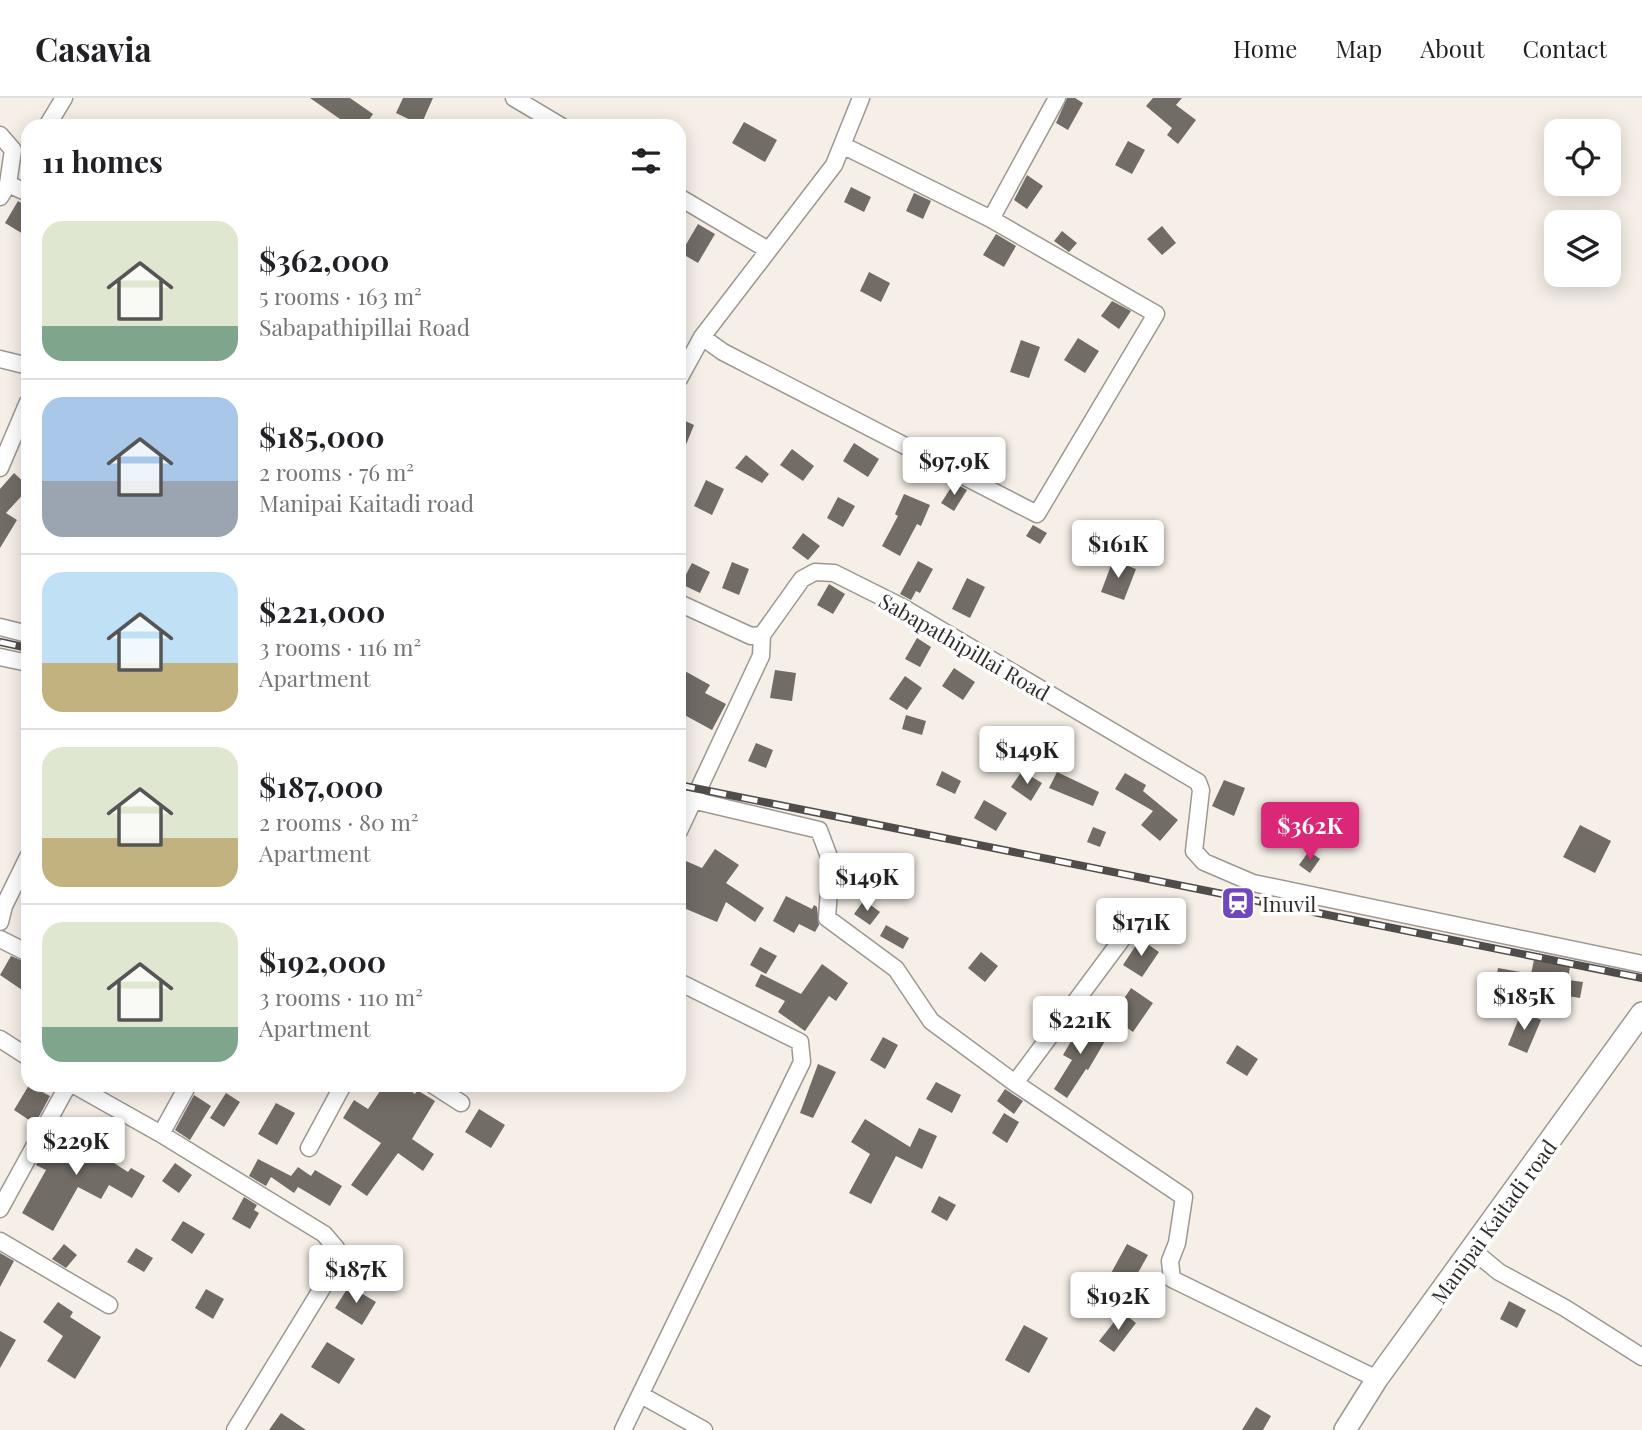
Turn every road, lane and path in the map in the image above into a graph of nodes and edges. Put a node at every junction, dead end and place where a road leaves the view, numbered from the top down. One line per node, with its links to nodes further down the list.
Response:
1 (64, 98): 5 (street)
2 (514, 98): 6 (street)
3 (861, 98): 8 (street)
4 (1057, 98): 12 (street)
5 (51, 119)
6 (549, 119)
7 (0, 135): 9 (street)
8 (842, 145): 12 (street); 13 (street)
9 (21, 146): 10 (street)
10 (4, 190)
11 (686, 201): 13 (street)
12 (990, 219): 14 (street)
13 (768, 250): 14 (street)
14 (702, 337): 17 (street)
15 (0, 359): 16 (street)
16 (21, 364)
17 (686, 366)
18 (21, 418): 19 (street)
19 (0, 468)
20 (686, 606): 23 (street)
21 (0, 627): 22 (street)
22 (21, 632)
23 (762, 635): 26 (street); 32 (street, Sabapathipillai Road)
24 (0, 657): 25 (street)
25 (21, 662)
26 (687, 799): 37 (street)
27 (21, 871): 28 (street)
28 (0, 922)
29 (1128, 931): 37 (street)
30 (0, 939): 31 (street)
31 (21, 950)
32 (1642, 964)
33 (686, 985): 52 (street)
34 (1642, 1013): 48 (main road, Manipai Kaitadi road)
35 (0, 1039): 36 (street)
36 (21, 1052)
37 (1015, 1083): 51 (street)
38 (64, 1092): 46 (street)
39 (86, 1092): 44 (street)
40 (184, 1092): 44 (street)
41 (339, 1092): 45 (street)
42 (444, 1092): 43 (street)
43 (461, 1103)
44 (161, 1134): 53 (street)
45 (309, 1148)
46 (0, 1209)
47 (0, 1241): 49 (street)
48 (1471, 1250): 50 (street); 51 (main road, Manipai Kaitadi road)
49 (109, 1305)
50 (1642, 1357)
51 (1377, 1379): 56 (main road, Manipai Kaitadi road)
52 (640, 1395): 54 (street); 55 (street)
53 (235, 1430)
54 (624, 1430)
55 (704, 1430)
56 (1345, 1430)

